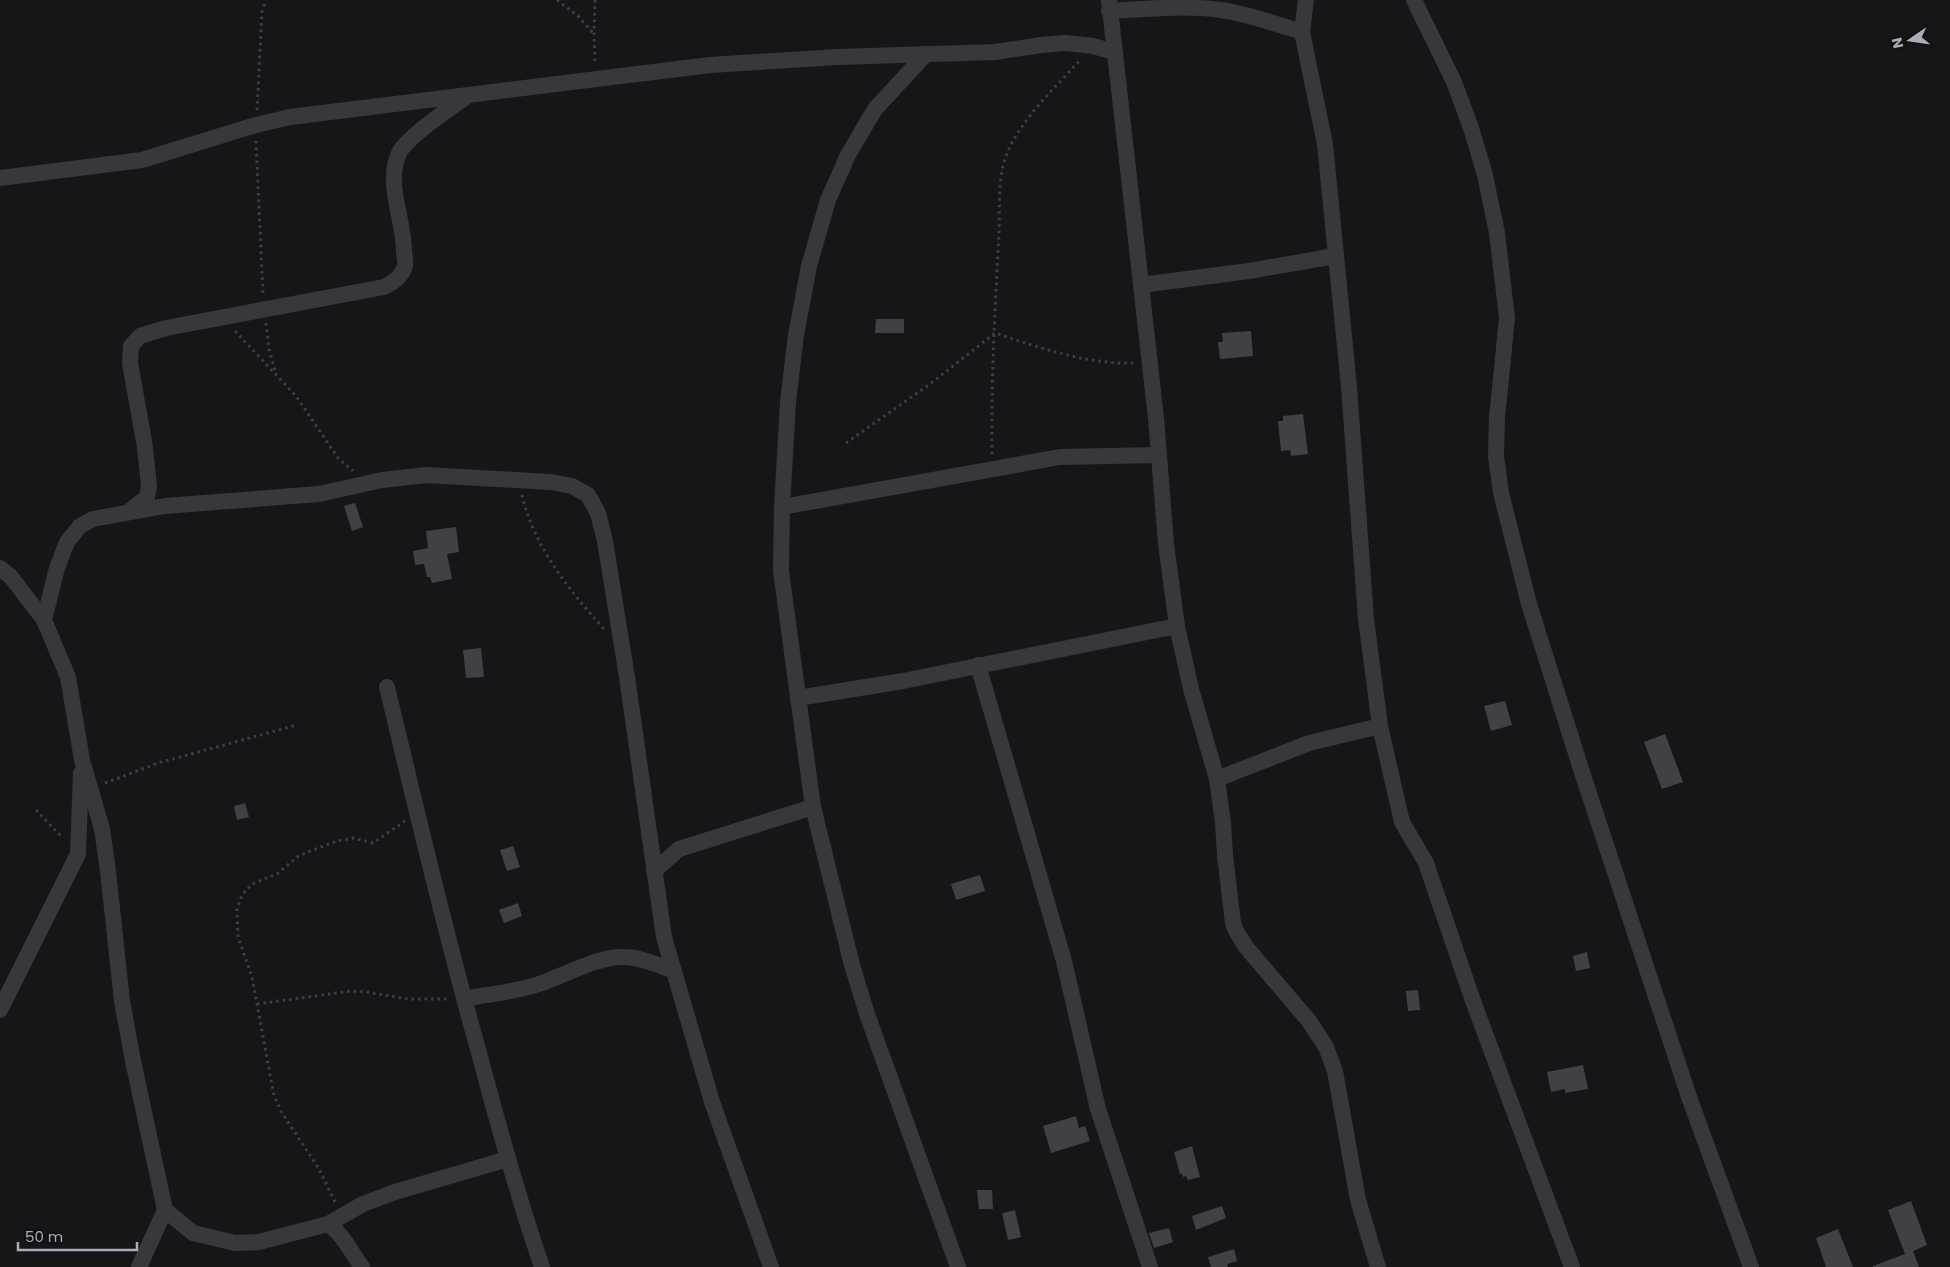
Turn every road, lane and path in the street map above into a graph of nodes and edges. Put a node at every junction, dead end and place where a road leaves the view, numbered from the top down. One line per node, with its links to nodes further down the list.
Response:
1 (266, 0): 14 (path)
2 (557, 0): 8 (path)
3 (595, 0): 8 (path)
4 (1306, 0): 7 (street)
5 (1414, 0): 62 (street)
6 (1109, 5): 7 (street); 10 (street)
7 (1302, 32): 16 (street)
8 (594, 34): 12 (path)
9 (1093, 46): 10 (street); 11 (street); 20 (path)
10 (1114, 52): 17 (street)
11 (926, 54): 12 (street); 28 (street)
12 (596, 80): 13 (street)
13 (468, 96): 14 (street); 18 (street)
14 (256, 125): 15 (street); 18 (path)
15 (0, 178)
16 (1335, 256): 17 (street); 38 (street)
17 (1141, 285): 21 (street)
18 (264, 309): 19 (street); 22 (path)
19 (221, 317): 22 (path); 29 (street)
20 (995, 333): 21 (path); 23 (path); 25 (path)
21 (1150, 363): 24 (street)
22 (276, 374): 26 (path)
23 (846, 443)
24 (1158, 455): 25 (street); 32 (street)
25 (992, 470): 28 (street)
26 (382, 480): 27 (street); 29 (street)
27 (518, 480): 33 (path); 46 (street)
28 (782, 507): 36 (street)
29 (129, 512): 31 (street)
30 (0, 568): 31 (street)
31 (44, 620): 39 (street)
32 (1177, 626): 34 (street); 40 (street)
33 (605, 630)
34 (978, 665): 36 (street); 59 (street)
35 (387, 687): 44 (street)
36 (798, 698): 42 (street)
37 (297, 725): 41 (path)
38 (1380, 726): 40 (street); 61 (street)
39 (82, 760): 41 (street); 45 (street)
40 (1217, 779): 60 (street)
41 (90, 788): 52 (street)
42 (813, 808): 46 (street); 58 (street)
43 (36, 810): 45 (path)
44 (416, 812): 48 (street); 49 (path)
45 (78, 854): 50 (street)
46 (654, 871): 47 (street)
47 (672, 970): 48 (street); 57 (street)
48 (464, 999): 49 (path); 51 (street)
49 (257, 1004): 53 (path)
50 (0, 1010)
51 (508, 1159): 53 (street); 56 (street)
52 (165, 1210): 53 (street); 54 (street)
53 (334, 1220): 55 (street)
54 (139, 1267)
55 (362, 1267)
56 (542, 1267)
57 (771, 1267)
58 (958, 1267)
59 (1150, 1267)
60 (1378, 1267)
61 (1572, 1267)
62 (1751, 1267)

